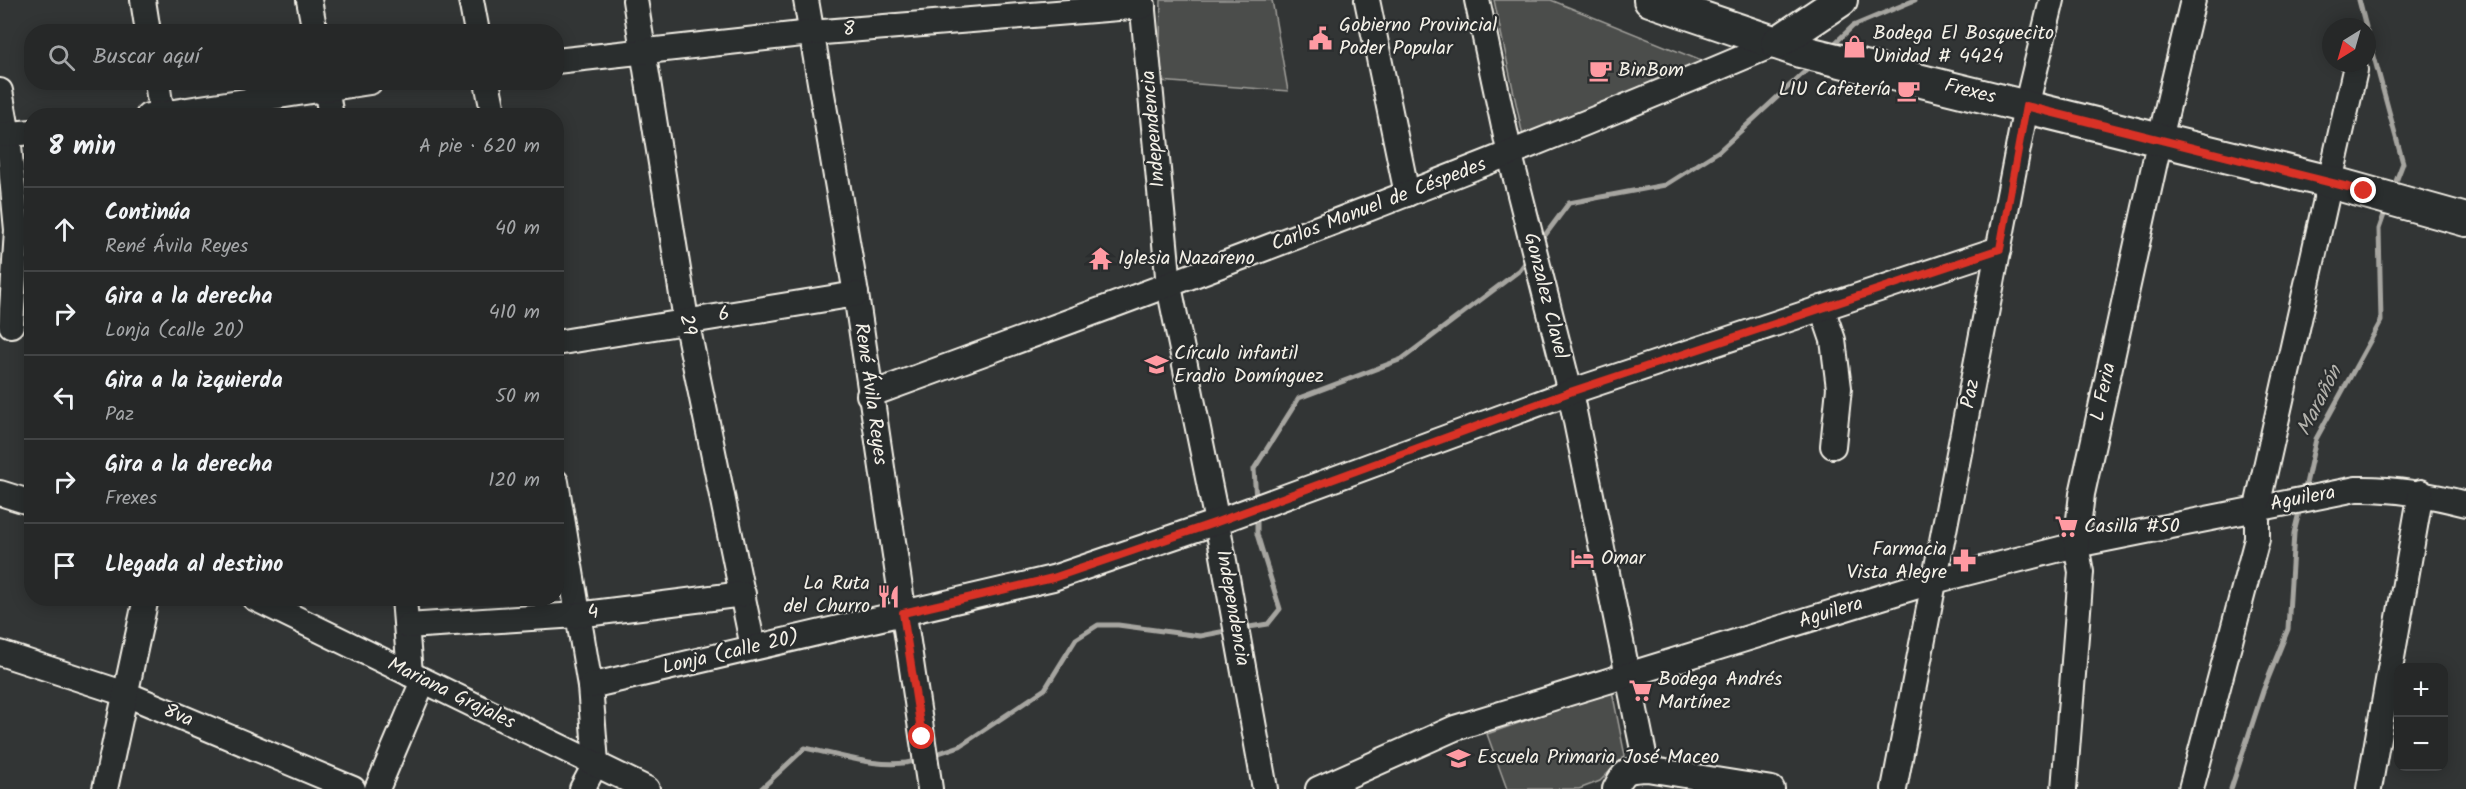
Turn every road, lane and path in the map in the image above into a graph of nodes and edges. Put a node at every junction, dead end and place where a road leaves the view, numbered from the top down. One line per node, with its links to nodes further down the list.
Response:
1 (143, 0): 13 (street)
2 (309, 0): 14 (street)
3 (471, 0): 15 (street)
4 (635, 0): 18 (street, 29)
5 (806, 0): 16 (street, René Ávila Reyes)
6 (1367, 0): 35 (street)
7 (1477, 0): 33 (street, Gonzalez Clavel)
8 (1650, 0): 17 (main road, Frexes)
9 (1841, 0): 17 (main road, Carlos Manuel de Céspedes)
10 (2052, 0): 26 (street, Paz)
11 (2193, 0): 32 (street, L Feria)
12 (1142, 3): 16 (street, 8); 38 (street, Independencia)
13 (147, 24)
14 (314, 24)
15 (476, 24)
16 (811, 33): 18 (street, 8); 39 (street, René Ávila Reyes)
17 (1788, 47): 26 (main road, Frexes); 33 (street, Carlos Manuel de Céspedes)
18 (643, 53): 19 (street, 8); 41 (street, 29)
19 (564, 60)
20 (2355, 72): 34 (street)
21 (157, 90): 27 (street)
22 (298, 90): 28 (street)
23 (327, 90): 29 (street)
24 (489, 90): 30 (street)
25 (0, 91): 31 (street)
26 (2026, 106): 32 (main road, Frexes); 37 (street, Paz)
27 (158, 108)
28 (197, 108)
29 (330, 108)
30 (492, 108)
31 (13, 134): 42 (street)
32 (2160, 139): 34 (main road, Frexes); 54 (street, L Feria)
33 (1510, 155): 35 (street, Carlos Manuel de Céspedes); 44 (street, Gonzalez Clavel)
34 (2330, 182): 36 (main road, Frexes); 51 (street)
35 (1407, 194): 38 (street, Carlos Manuel de Céspedes)
36 (2466, 220)
37 (2000, 249): 40 (street, Lonja (calle 20)); 55 (street, Paz)
38 (1169, 286): 45 (street, Carlos Manuel de Céspedes); 52 (street, Independencia)
39 (856, 294): 41 (street, 6); 45 (street, René Ávila Reyes)
40 (1822, 308): 44 (street, Lonja (calle 20)); 46 (street)
41 (686, 320): 43 (street, 6); 56 (street, 29)
42 (14, 325)
43 (564, 342)
44 (1570, 392): 52 (street, Lonja (calle 20)); 65 (street, Gonzalez Clavel)
45 (869, 395): 60 (street, René Ávila Reyes)
46 (1833, 446)
47 (2421, 492): 50 (street, Aguilera); 51 (street, Aguilera); 84 (street)
48 (0, 493): 49 (street)
49 (24, 500)
50 (2466, 504)
51 (2257, 507): 54 (street, Aguilera); 83 (street)
52 (1217, 522): 60 (street, Lonja (calle 20)); 77 (street, Independencia)
53 (564, 533): 61 (street)
54 (2076, 545): 55 (street, Aguilera); 82 (street, L Feria)
55 (1934, 581): 65 (street, Aguilera); 81 (street, Paz)
56 (743, 594): 61 (street, 4); 63 (street, 29)
57 (144, 606): 68 (street)
58 (270, 606): 66 (street, Mariana Grajales)
59 (405, 606): 62 (street)
60 (903, 613): 63 (street, Lonja (calle 20)); 71 (street, René Ávila Reyes)
61 (577, 615): 62 (street, 4); 67 (street)
62 (407, 626): 66 (street)
63 (753, 647): 67 (street, Lonja (calle 20))
64 (0, 653): 68 (street, 8va)
65 (1628, 675): 70 (street, Gonzalez Clavel); 78 (street, Aguilera)
66 (416, 677): 69 (street, Mariana Grajales); 74 (street)
67 (590, 686): 69 (street)
68 (126, 694): 72 (street); 73 (street, 8va)
69 (596, 763): 75 (street); 76 (street, Mariana Grajales)
70 (1647, 768): 79 (street); 80 (street)
71 (928, 781)
72 (105, 789)
73 (353, 789)
74 (377, 789)
75 (582, 789)
76 (647, 789)
77 (1265, 789)
78 (1318, 789)
79 (1615, 789)
80 (1772, 789)
81 (1894, 789)
82 (2064, 789)
83 (2191, 789)
84 (2369, 789)

